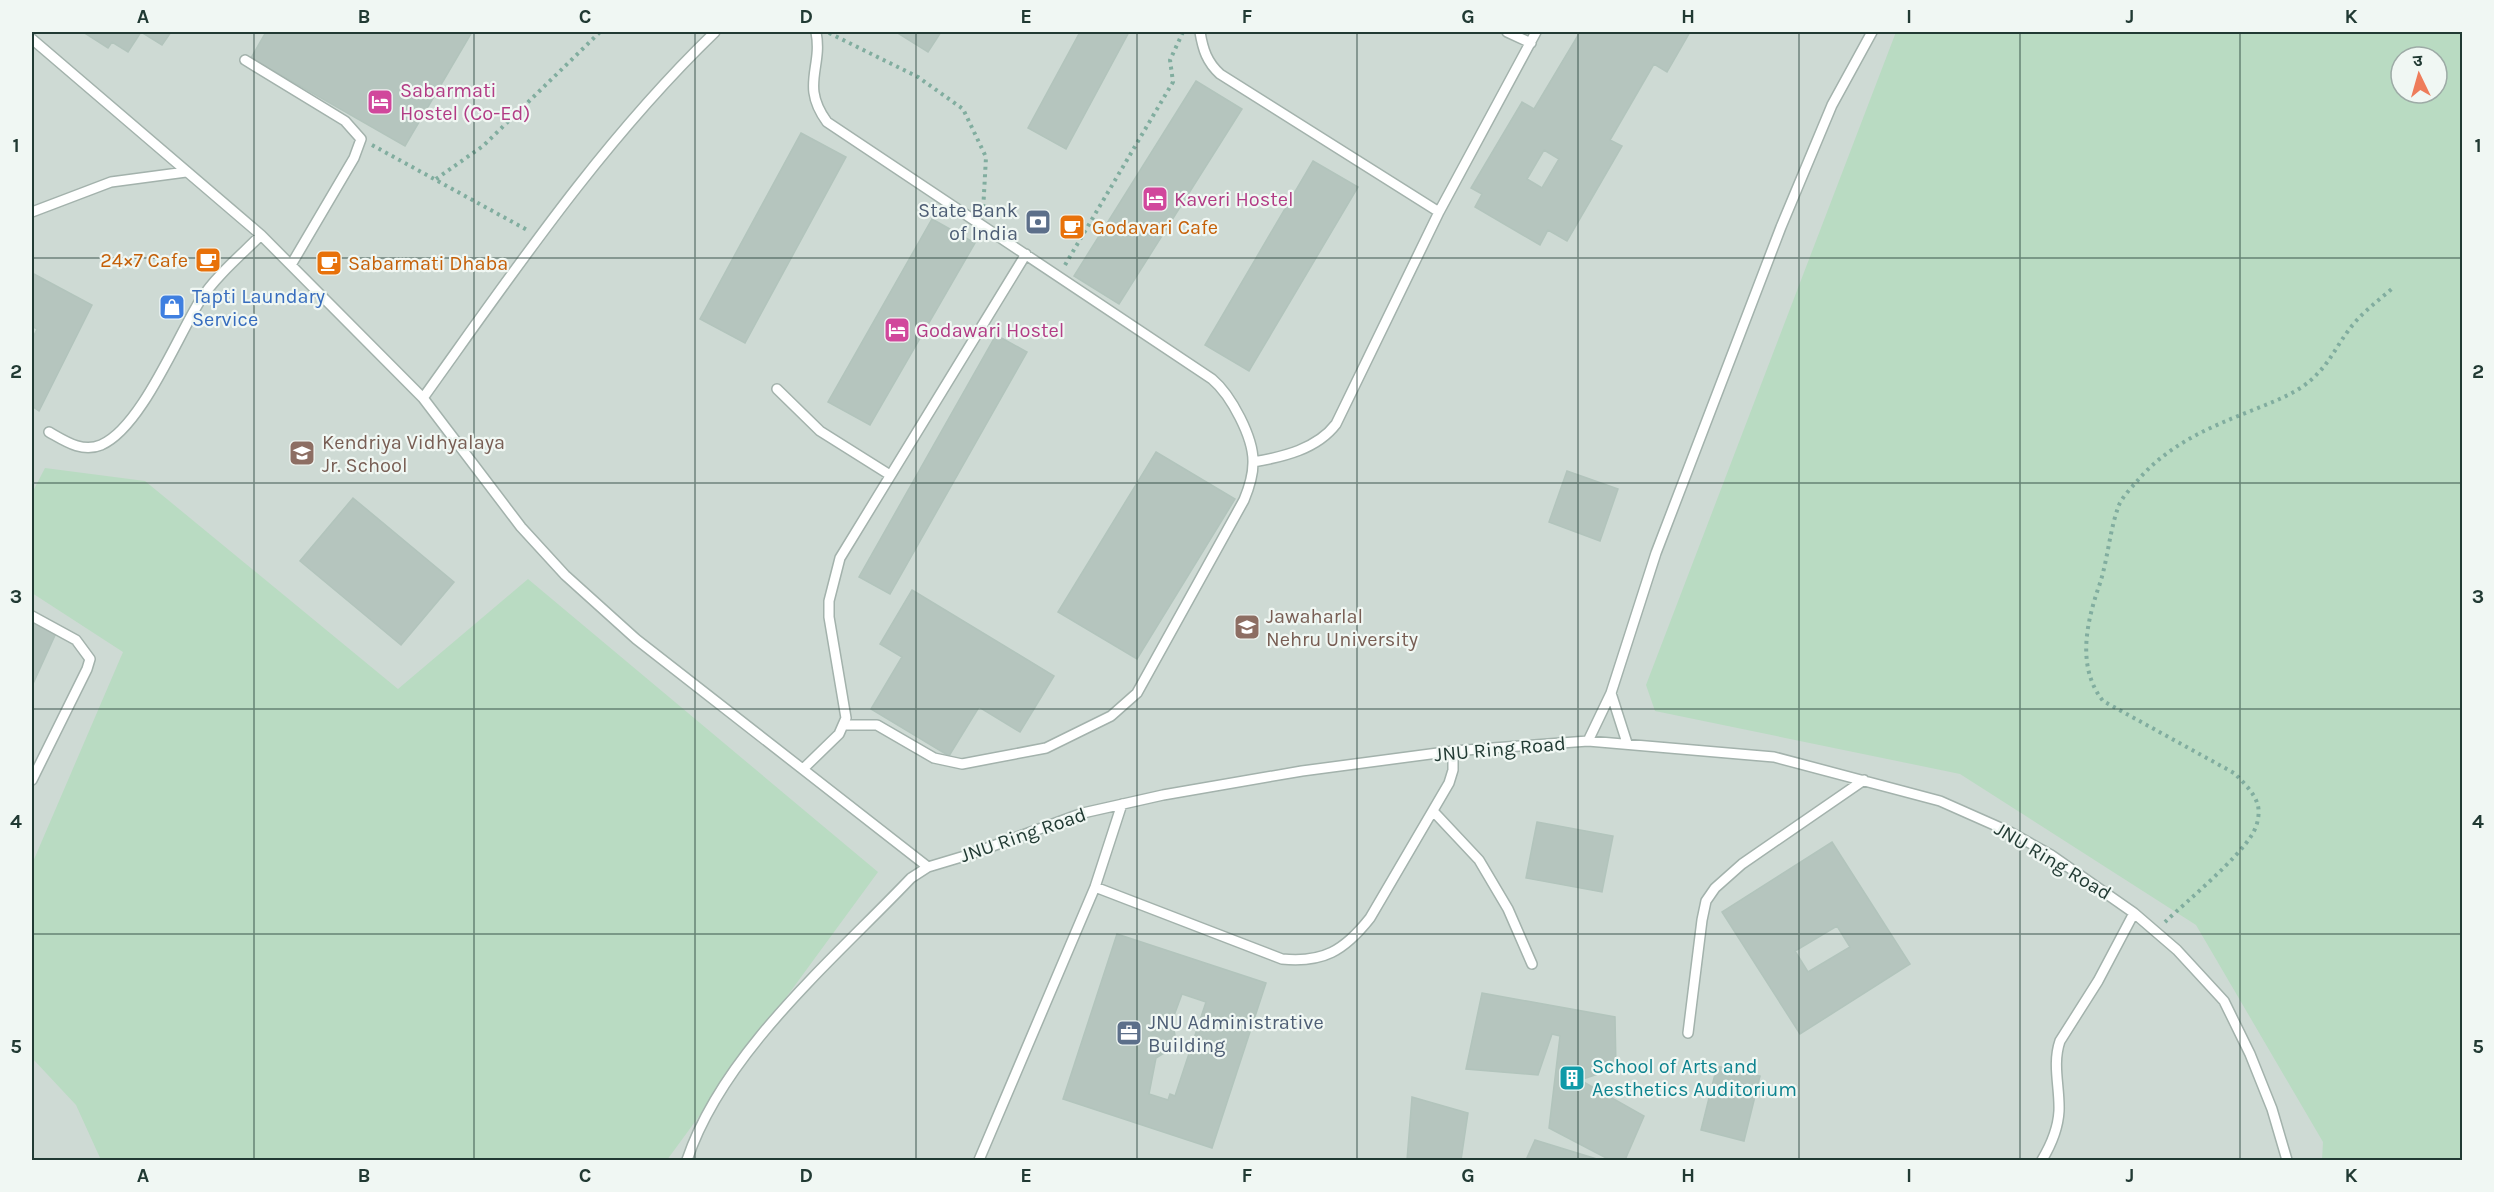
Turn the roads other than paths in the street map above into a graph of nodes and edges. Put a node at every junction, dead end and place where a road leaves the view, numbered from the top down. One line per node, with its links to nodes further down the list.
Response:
1 (715, 32): 17 (lane)
2 (816, 32): 14 (lane)
3 (1200, 32): 12 (lane)
4 (1507, 32): 8 (lane)
5 (1536, 32): 8 (lane)
6 (1872, 32): 22 (lane)
7 (32, 39): 10 (lane)
8 (1531, 43): 12 (lane)
9 (245, 60): 15 (lane)
10 (186, 172): 11 (lane); 13 (lane)
11 (32, 212)
12 (1439, 212): 19 (lane)
13 (261, 235): 15 (lane); 18 (lane)
14 (1026, 254): 19 (lane); 20 (lane)
15 (291, 265): 17 (lane)
16 (777, 389): 20 (lane)
17 (423, 398): 27 (lane)
18 (50, 432)
19 (1254, 462): 23 (lane)
20 (890, 475): 23 (lane)
21 (32, 616): 28 (lane)
22 (1611, 693): 24 (lane); 25 (lane)
23 (844, 725): 27 (lane)
24 (1588, 741): 25 (lane, JNU Ring Road); 26 (lane, JNU Ring Road)
25 (1627, 743): 29 (lane, JNU Ring Road)
26 (1453, 751): 30 (lane, JNU Ring Road); 31 (lane)
27 (804, 768): 32 (lane)
28 (32, 780)
29 (1864, 780): 34 (lane, JNU Ring Road); 36 (lane)
30 (1122, 804): 32 (lane, JNU Ring Road); 33 (lane)
31 (1433, 812): 33 (lane); 35 (lane)
32 (928, 867): 37 (lane, JNU Ring Road)
33 (1095, 887): 38 (lane)
34 (2134, 913): 39 (lane); 40 (lane, JNU Ring Road)
35 (1532, 964)
36 (1688, 1033)
37 (687, 1161)
38 (979, 1161)
39 (2042, 1161)
40 (2287, 1161)

